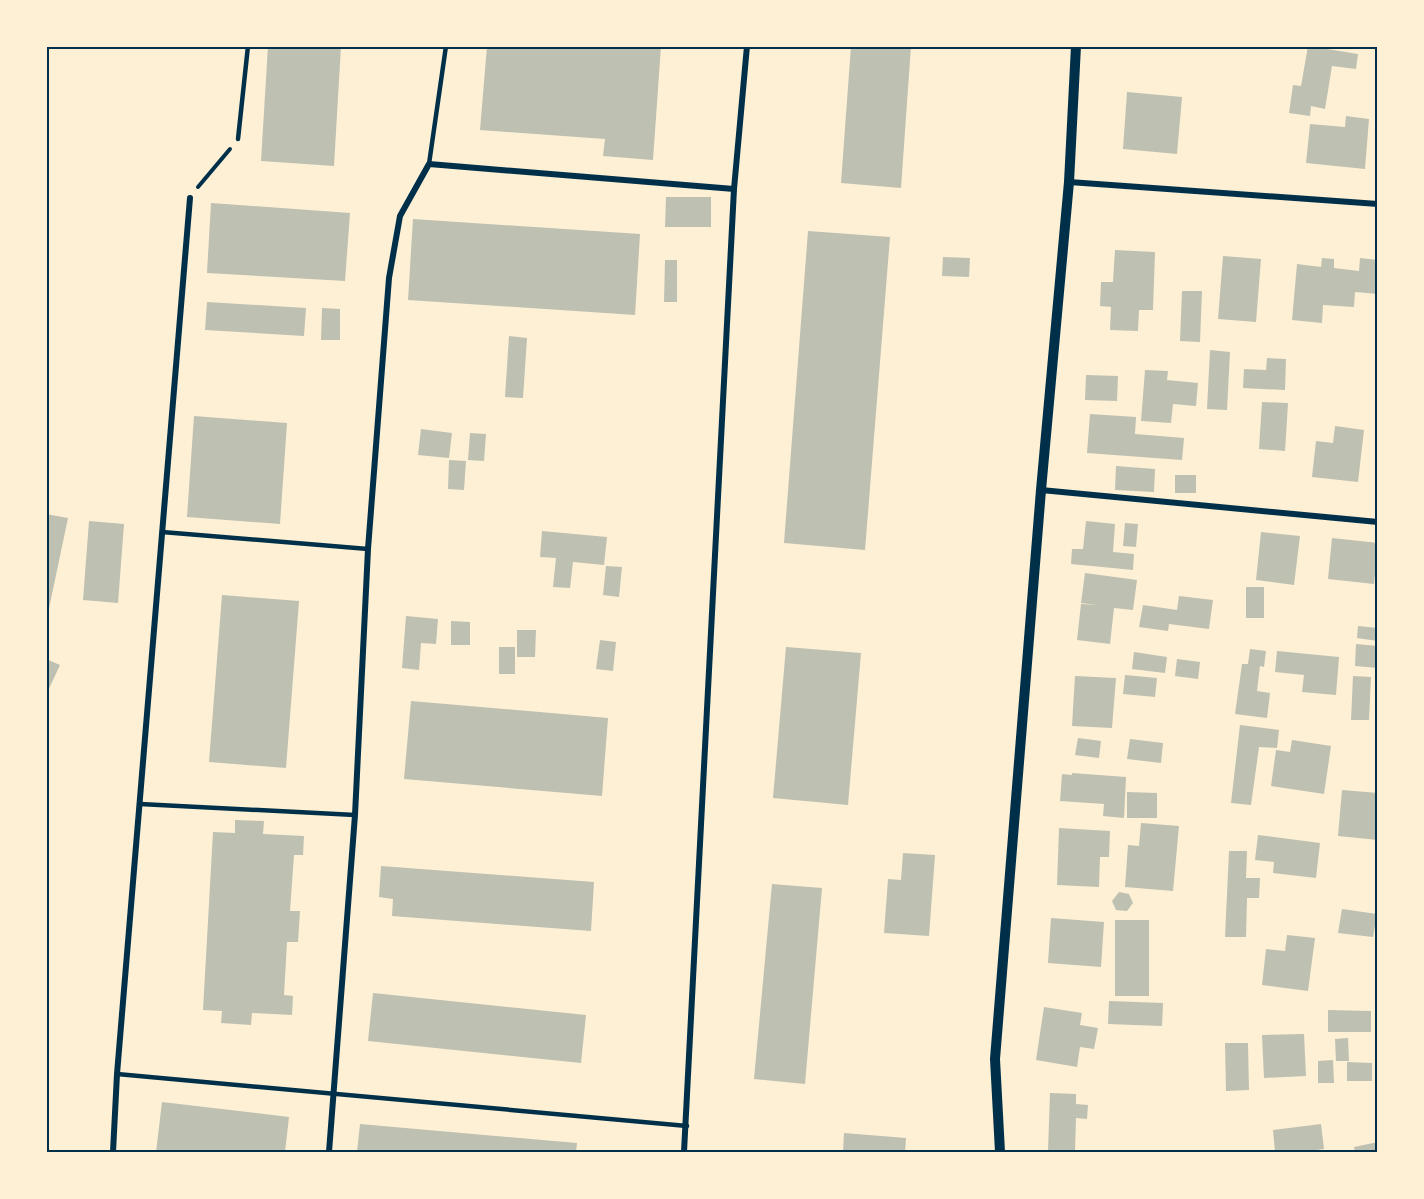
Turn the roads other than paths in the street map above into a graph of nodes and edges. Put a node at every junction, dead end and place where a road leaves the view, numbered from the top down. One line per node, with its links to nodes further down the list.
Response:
1 (248, 46): 5 (lane)
2 (446, 46): 6 (lane)
3 (747, 46): 8 (street)
4 (1076, 46): 7 (street)
5 (238, 139)
6 (429, 164): 8 (street); 14 (street)
7 (1069, 182): 10 (street); 11 (street)
8 (734, 189): 19 (street)
9 (190, 198): 13 (street)
10 (1377, 204)
11 (1041, 490): 12 (street); 23 (street)
12 (1377, 522)
13 (162, 532): 14 (lane); 15 (street)
14 (368, 549): 16 (street)
15 (140, 804): 16 (lane); 17 (street)
16 (355, 815): 18 (street)
17 (117, 1074): 18 (lane); 20 (street)
18 (333, 1093): 19 (lane); 21 (street)
19 (687, 1126): 22 (street)
20 (113, 1152)
21 (329, 1152)
22 (684, 1152)
23 (1000, 1152)

